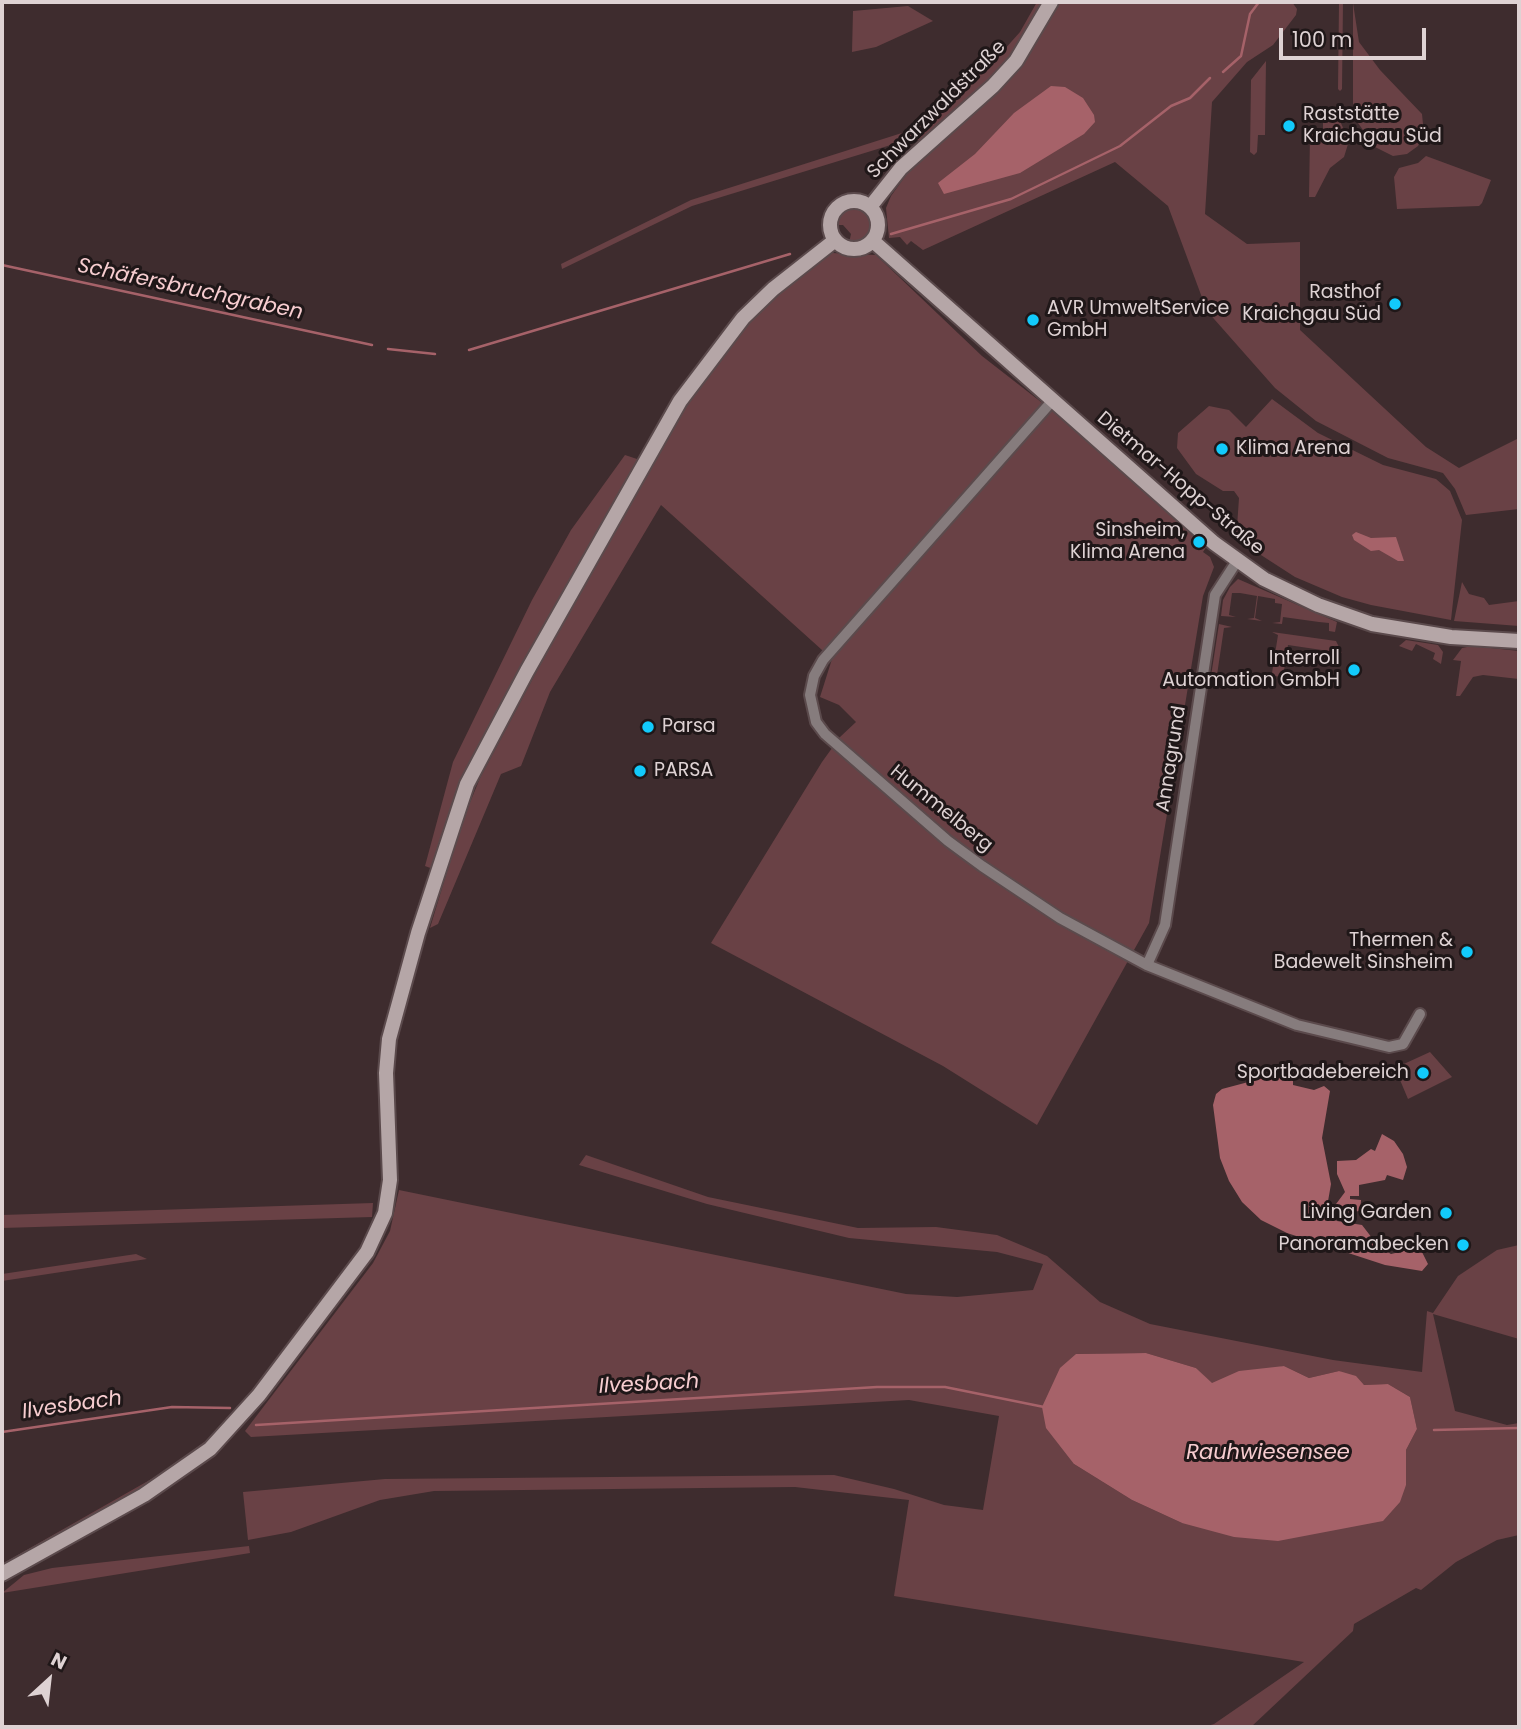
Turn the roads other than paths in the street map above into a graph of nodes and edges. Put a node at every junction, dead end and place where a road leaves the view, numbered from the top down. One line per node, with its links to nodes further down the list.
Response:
1 (1051, 2): 2 (main road, Schwarzwaldstraße)
2 (870, 207): 3 (main road); 4 (main road)
3 (834, 240): 4 (main road); 10 (main road)
4 (873, 241): 5 (main road, Dietmar-Hopp-Straße)
5 (1053, 400): 6 (main road, Dietmar-Hopp-Straße); 8 (street, Hummelberg)
6 (1237, 561): 7 (main road, Dietmar-Hopp-Straße); 8 (street, Annagrund)
7 (1519, 641)
8 (1147, 965): 9 (street, Hummelberg)
9 (1420, 1014)
10 (2, 1574)

